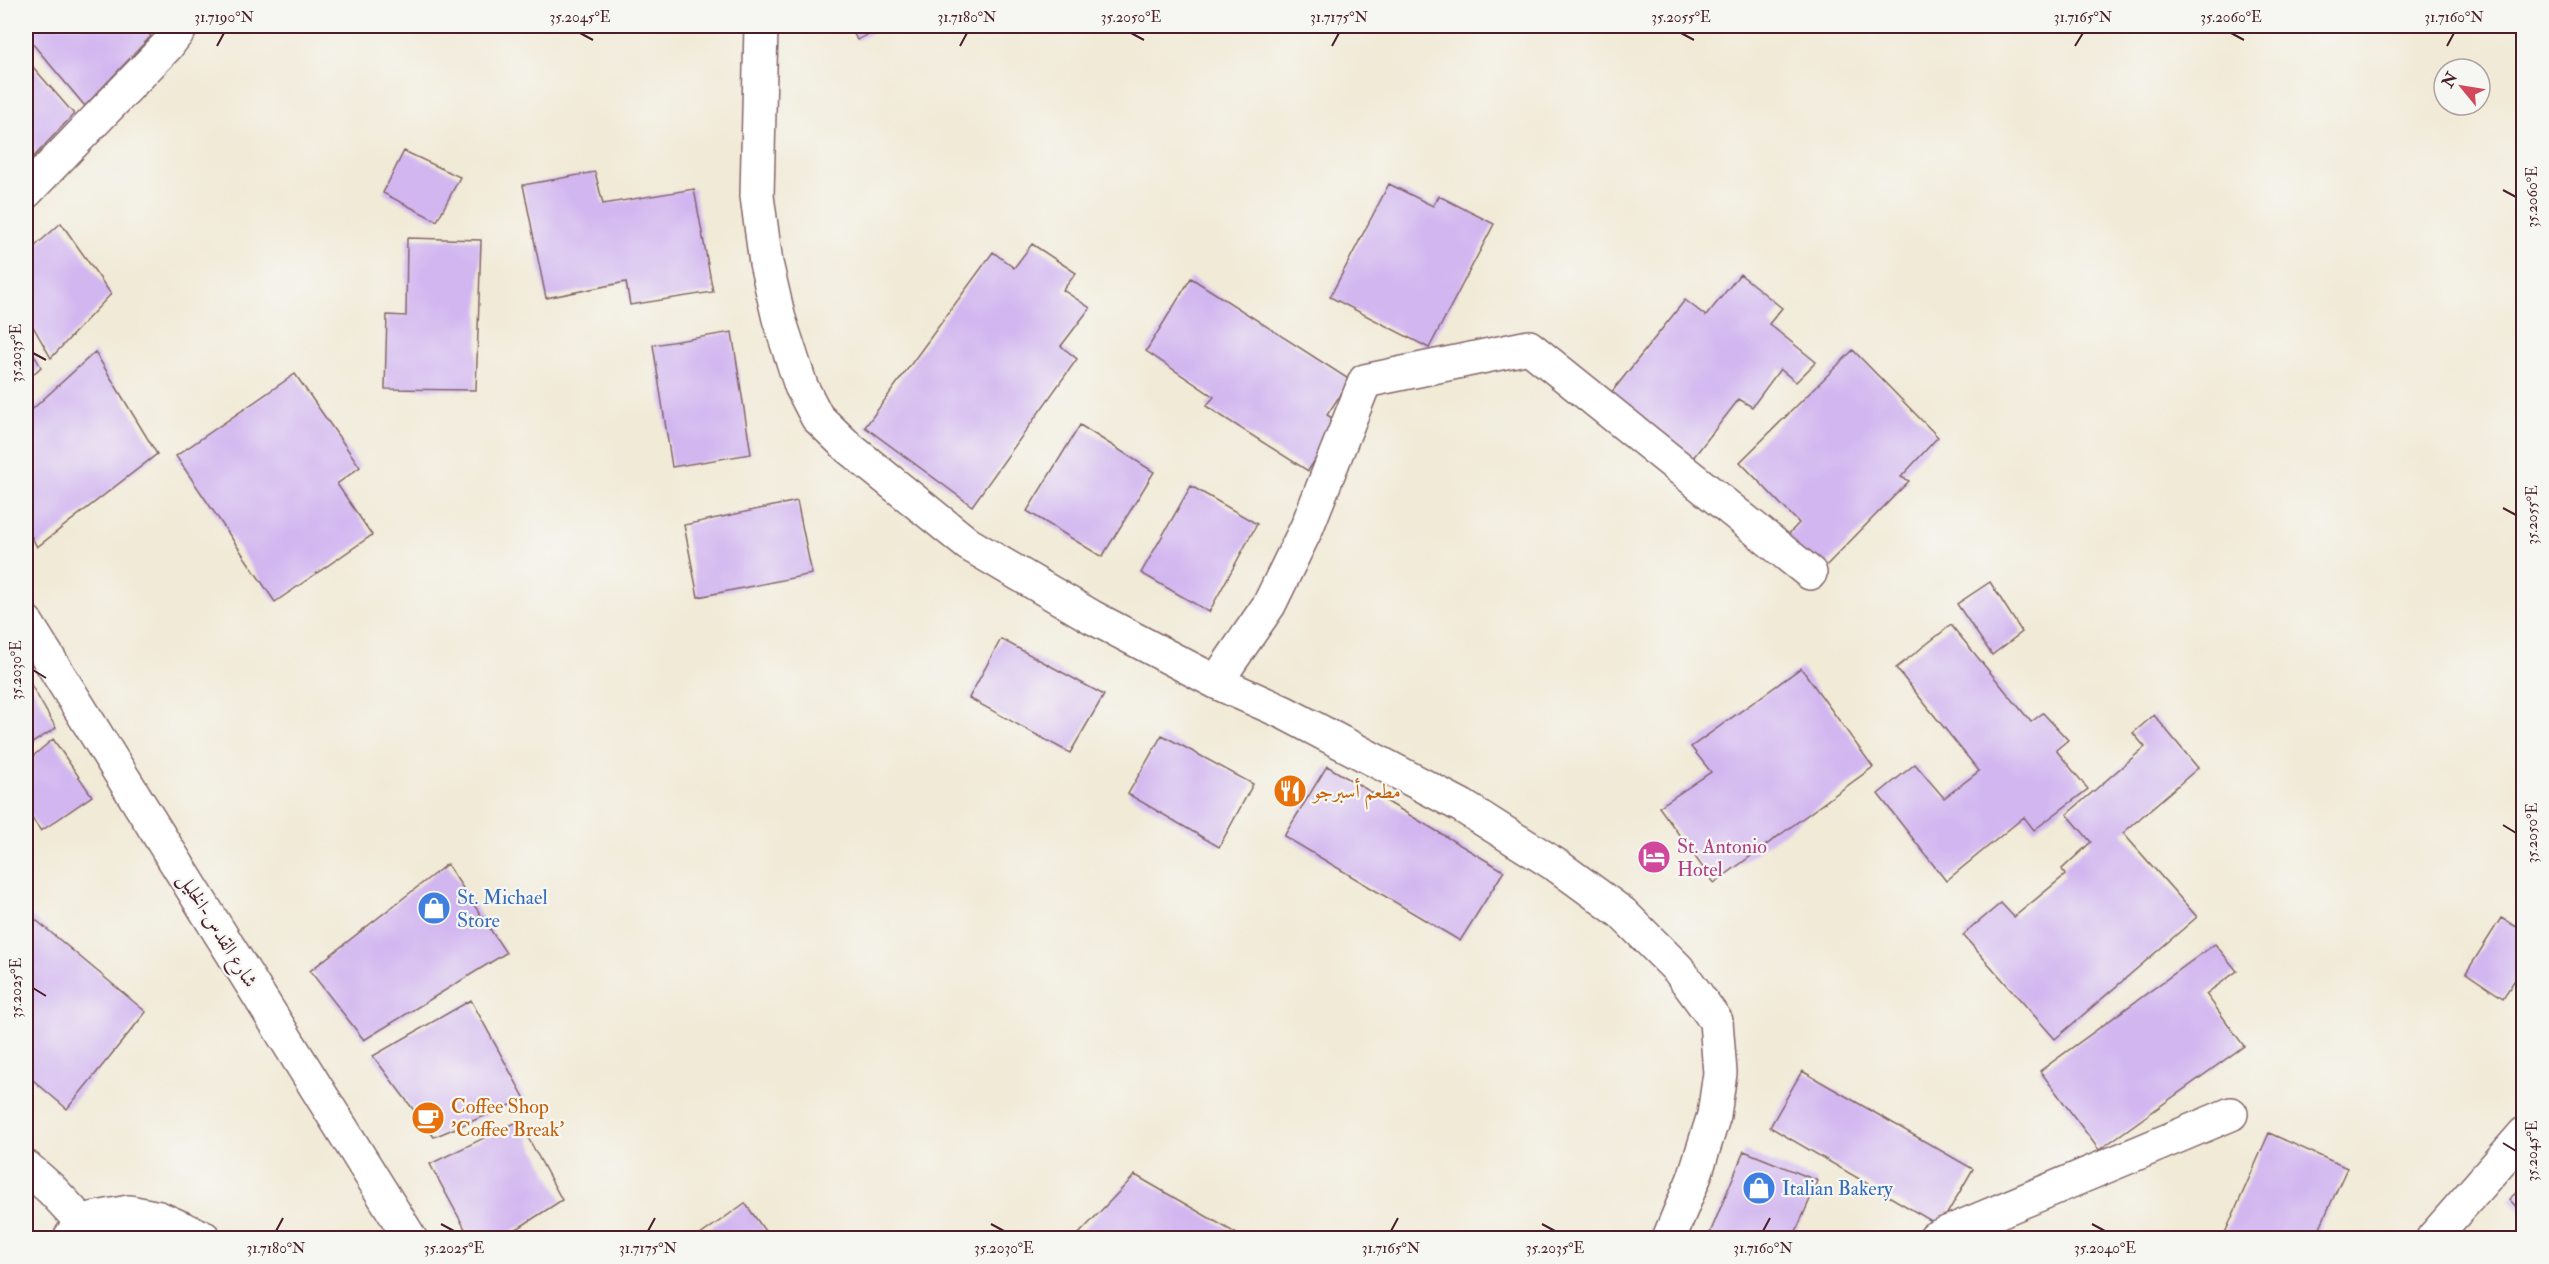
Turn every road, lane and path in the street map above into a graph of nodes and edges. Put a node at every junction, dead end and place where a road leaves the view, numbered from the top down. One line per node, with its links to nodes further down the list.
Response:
1 (182, 26): 3 (street)
2 (761, 26): 6 (street)
3 (26, 192)
4 (1810, 573): 6 (street)
5 (26, 622): 12 (street, شارع القدس-الخليل)
6 (1216, 682): 13 (street)
7 (2231, 1114): 14 (street)
8 (2523, 1134): 15 (street)
9 (26, 1167): 10 (street)
10 (75, 1230): 11 (street)
11 (204, 1239)
12 (410, 1239)
13 (1669, 1239)
14 (1935, 1239)
15 (2433, 1239)

